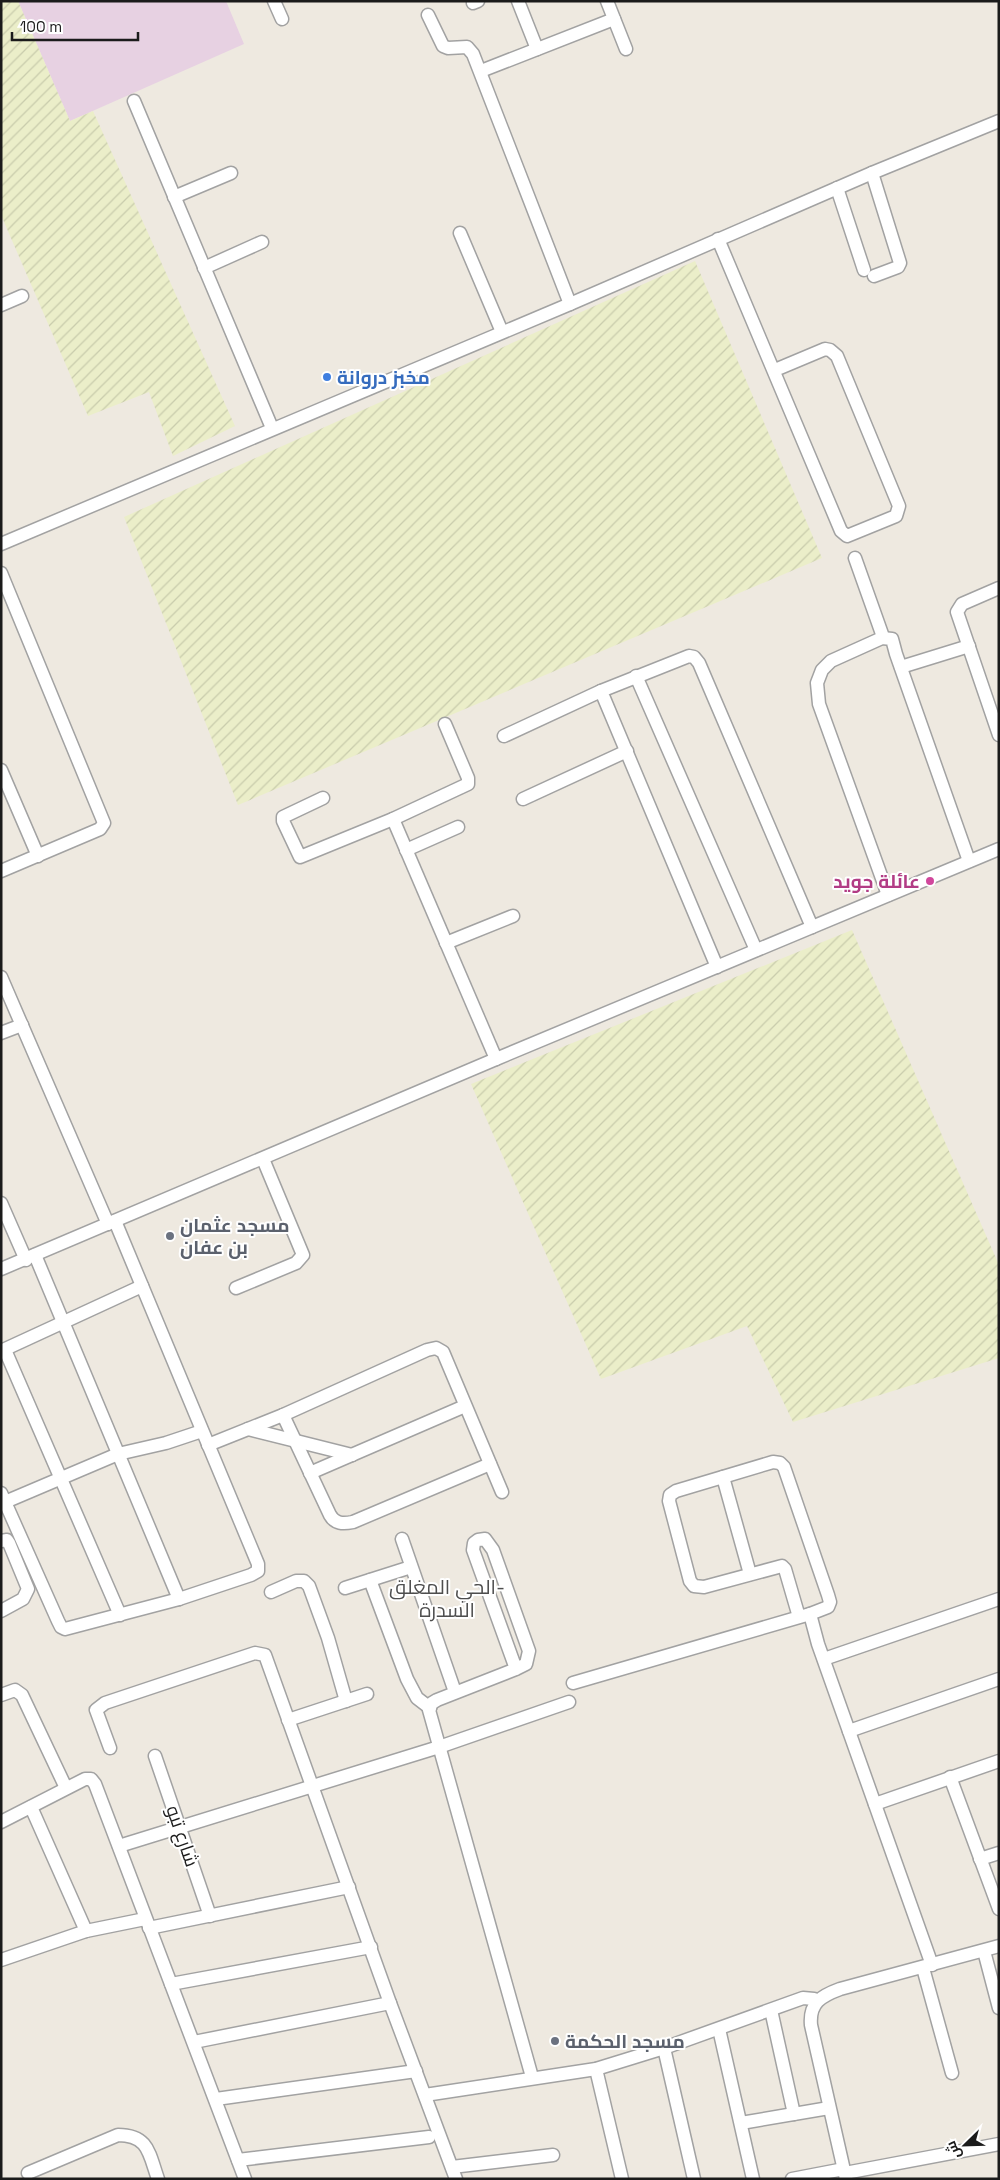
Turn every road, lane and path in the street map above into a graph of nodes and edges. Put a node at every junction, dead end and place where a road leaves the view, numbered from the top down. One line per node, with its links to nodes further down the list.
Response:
1 (274, 1): 5 (street)
2 (518, 1): 7 (street)
3 (607, 1): 6 (street)
4 (428, 16): 9 (street)
5 (282, 19)
6 (614, 19): 7 (street); 8 (street)
7 (537, 49): 9 (street)
8 (626, 49)
9 (481, 71): 21 (street)
10 (134, 101): 15 (street)
11 (999, 121): 13 (street)
12 (231, 173): 15 (street)
13 (872, 173): 14 (street); 14 (street)
14 (838, 188): 17 (street)
15 (174, 197): 19 (street)
16 (460, 234): 23 (street)
17 (718, 239): 21 (street); 24 (street)
18 (262, 242): 19 (street)
19 (204, 268): 25 (street)
20 (22, 296): 22 (street)
21 (570, 304): 23 (street)
22 (1, 305)
23 (502, 332): 25 (street)
24 (775, 370): 24 (street)
25 (272, 428): 26 (street)
26 (1, 544)
27 (855, 558): 30 (street)
28 (1, 573): 46 (street)
29 (999, 588): 31 (street)
30 (882, 638): 32 (street); 49 (street)
31 (969, 646): 32 (street); 36 (street)
32 (901, 667): 47 (street)
33 (636, 676): 34 (street); 51 (street); 53 (street)
34 (601, 691): 37 (street); 38 (street)
35 (445, 724): 42 (street)
36 (999, 735)
37 (504, 736)
38 (627, 751): 41 (street); 54 (street)
39 (1, 770): 46 (street)
40 (323, 798): 42 (street)
41 (524, 799)
42 (393, 819): 45 (street)
43 (458, 827): 45 (street)
44 (999, 849): 47 (street)
45 (406, 850): 52 (street)
46 (38, 856): 48 (street)
47 (969, 862): 49 (street)
48 (1, 871)
49 (888, 895): 51 (street)
50 (513, 916): 52 (street)
51 (812, 927): 53 (street)
52 (446, 943): 58 (street)
53 (756, 950): 54 (street)
54 (717, 966): 58 (street)
55 (1, 977): 56 (street)
56 (22, 1025): 57 (street); 61 (street)
57 (1, 1033)
58 (496, 1059): 59 (street)
59 (262, 1159): 61 (street); 65 (street)
60 (1, 1203): 62 (street)
61 (111, 1223): 62 (street); 64 (street)
62 (31, 1257): 63 (street); 66 (street)
63 (1, 1270)
64 (142, 1286): 66 (street); 71 (street)
65 (236, 1288)
66 (63, 1323): 67 (street); 74 (street)
67 (3, 1350): 79 (street)
68 (465, 1406): 69 (street); 75 (street); 76 (street)
69 (282, 1415): 70 (street); 72 (street)
70 (248, 1429): 72 (street); 73 (street)
71 (202, 1431): 73 (street); 74 (street)
72 (295, 1441): 75 (street); 77 (street)
73 (208, 1445): 89 (street)
74 (118, 1454): 79 (street); 89 (street)
75 (352, 1455): 77 (street)
76 (490, 1464): 77 (street); 80 (street)
77 (310, 1473)
78 (723, 1477): 85 (street); 85 (street); 93 (street)
79 (60, 1478): 81 (street); 92 (street)
80 (502, 1492)
81 (3, 1498): 92 (street)
82 (402, 1539): 84 (street)
83 (1, 1541): 91 (street)
84 (411, 1567): 86 (street); 98 (street)
85 (750, 1574): 93 (street)
86 (370, 1580): 87 (street); 103 (street)
87 (345, 1588)
88 (271, 1592): 101 (street)
89 (178, 1599): 92 (street)
90 (999, 1599): 94 (street)
91 (1, 1610)
92 (120, 1614)
93 (805, 1616): 94 (street); 97 (street)
94 (824, 1659): 105 (street)
95 (516, 1670): 95 (street); 98 (street)
96 (999, 1679): 105 (street)
97 (573, 1683)
98 (455, 1692): 103 (street)
99 (367, 1694): 101 (street)
100 (1, 1695): 112 (street)
101 (346, 1701): 104 (street)
102 (569, 1702): 106 (street)
103 (430, 1708): 106 (street)
104 (288, 1720): 107 (street); 111 (street)
105 (848, 1731): 113 (street)
106 (439, 1747): 111 (street); 141 (street)
107 (110, 1748)
108 (155, 1756): 116 (street, شارع تبو)
109 (999, 1761): 110 (street)
110 (950, 1777): 113 (street); 119 (street)
111 (311, 1787): 116 (street); 120 (street)
112 (66, 1788): 114 (street); 117 (street)
113 (875, 1804): 129 (street)
114 (31, 1807): 115 (street); 124 (street)
115 (1, 1822)
116 (180, 1828): 117 (street); 122 (street, شارع تبو)
117 (119, 1846): 123 (street)
118 (999, 1853): 119 (street)
119 (980, 1859): 121 (street)
120 (349, 1887): 122 (street); 126 (street)
121 (999, 1909)
122 (210, 1916): 123 (street)
123 (147, 1924): 124 (street); 130 (street)
124 (86, 1932): 128 (street)
125 (999, 1946): 127 (street)
126 (370, 1948): 130 (street); 131 (street)
127 (984, 1951): 129 (street); 133 (street)
128 (1, 1960)
129 (928, 1966): 132 (street); 140 (street)
130 (171, 1984): 136 (street)
131 (390, 2003): 136 (street); 139 (street)
132 (815, 2003): 134 (street); 144 (street)
133 (999, 2008)
134 (770, 2010): 135 (street); 145 (street)
135 (718, 2029): 137 (street); 146 (street)
136 (194, 2042): 143 (street)
137 (664, 2048): 138 (street); 157 (street)
138 (596, 2069): 141 (street); 156 (street)
139 (416, 2071): 142 (street); 143 (street)
140 (952, 2073)
141 (532, 2077): 142 (street)
142 (425, 2095): 152 (street)
143 (216, 2099): 150 (street)
144 (830, 2108): 145 (street); 153 (street)
145 (794, 2114): 146 (street)
146 (741, 2124): 158 (street)
147 (429, 2137): 150 (street)
148 (999, 2144): 153 (street)
149 (553, 2155): 152 (street)
150 (238, 2160): 155 (street)
151 (28, 2173): 154 (street)
152 (454, 2173)
153 (845, 2174): 159 (street)
154 (158, 2179)
155 (245, 2179)
156 (622, 2179)
157 (694, 2179)
158 (753, 2179)
159 (792, 2179)

